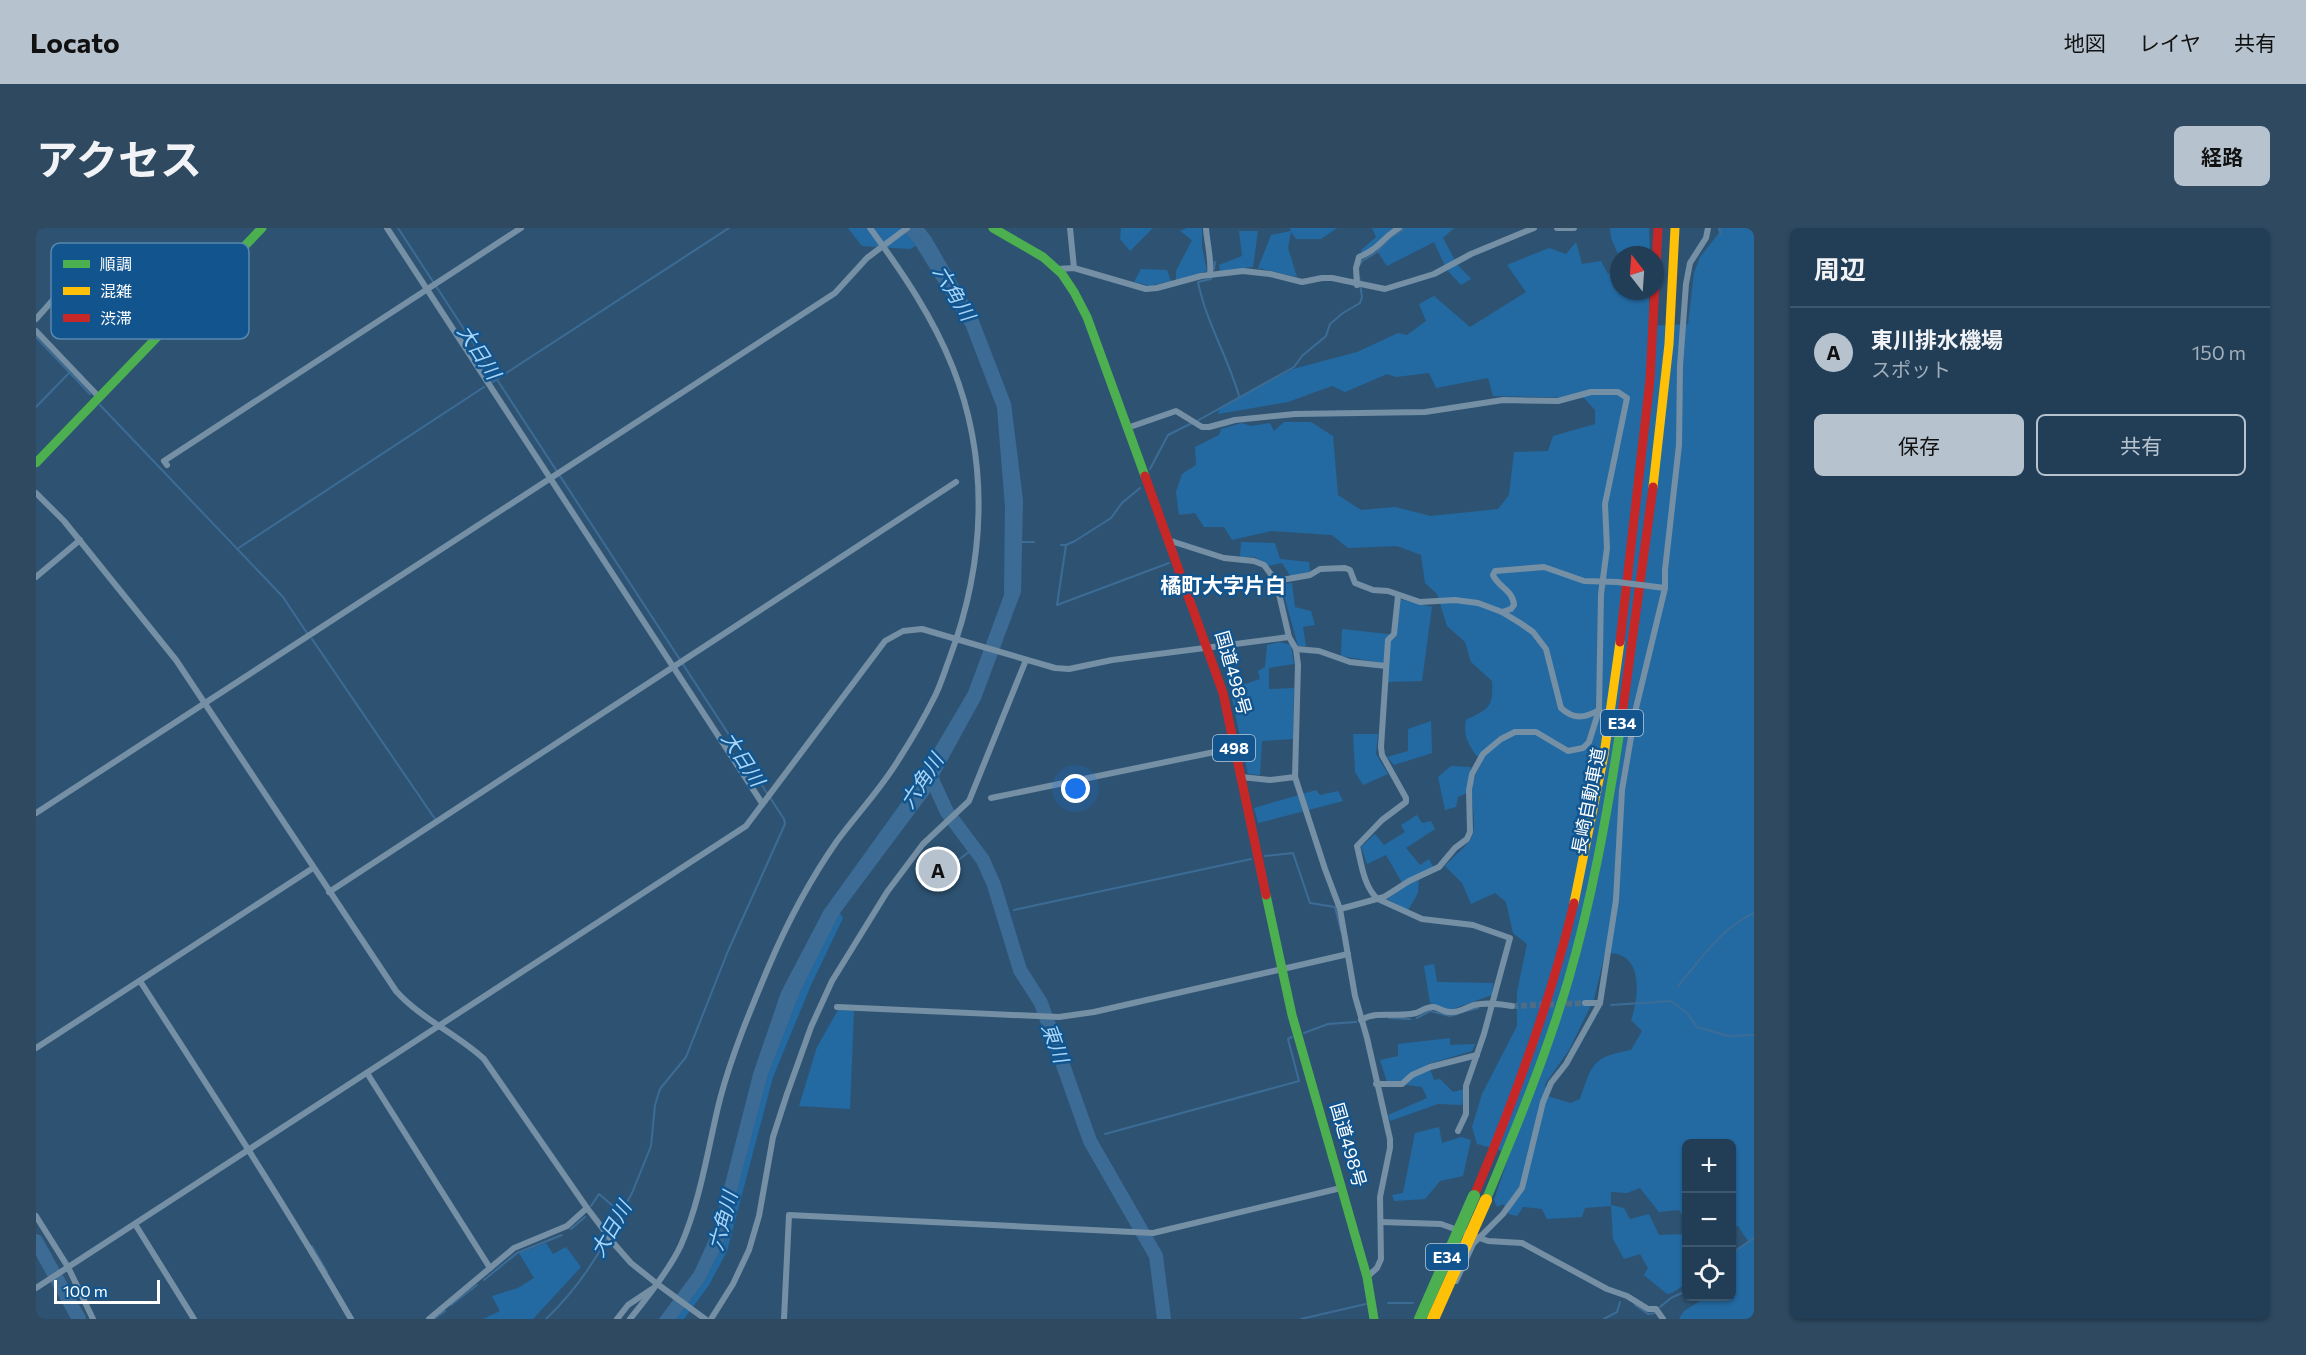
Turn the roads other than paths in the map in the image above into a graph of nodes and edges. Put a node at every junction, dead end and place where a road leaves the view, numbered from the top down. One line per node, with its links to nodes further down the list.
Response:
1 (262, 228): 16 (main road)
2 (387, 228): 22 (street)
3 (521, 228): 22 (street)
4 (870, 228): 17 (street)
5 (907, 228): 17 (street)
6 (993, 228): 19 (main road, 国道498号 / 498)
7 (1070, 228): 18 (street)
8 (1206, 228): 20 (street)
9 (1399, 228): 21 (street)
10 (1533, 228): 21 (street)
11 (1557, 228): 12 (street)
12 (1574, 228)
13 (1658, 228): 78 (main road, 長崎自動車道 / E34)
14 (1675, 228): 78 (main road, 長崎自動車道 / E34)
15 (1708, 228): 39 (street)
16 (248, 243)
17 (884, 245): 31 (street); 43 (street)
18 (1074, 268): 19 (street); 20 (street)
19 (1058, 269): 28 (main road, 国道498号 / 498)
20 (1210, 275): 21 (street)
21 (1361, 286)
22 (427, 289): 30 (street); 31 (street)
23 (51, 302): 24 (street)
24 (36, 319)
25 (36, 332): 27 (street)
26 (155, 339): 27 (main road)
27 (99, 397): 29 (main road)
28 (1127, 428): 35 (main road, 国道498号 / 498); 38 (street)
29 (36, 463)
30 (167, 465)
31 (551, 478): 47 (street); 49 (street)
32 (956, 482): 47 (street)
33 (36, 493): 34 (street)
34 (80, 540): 36 (street); 49 (street)
35 (1170, 541): 37 (street); 44 (main road, 国道498号 / 498)
36 (36, 577)
37 (1276, 581): 40 (street); 42 (street)
38 (1603, 581): 39 (street, bridge); 41 (street); 50 (street)
39 (1665, 588): 65 (street)
40 (1398, 596): 41 (street); 48 (street)
41 (1502, 612): 50 (street)
42 (1289, 637): 44 (street); 45 (street)
43 (958, 639): 46 (street); 55 (street); 87 (street)
44 (1208, 648): 46 (street); 51 (main road, 国道498号 / 498)
45 (1296, 649): 48 (street); 53 (street)
46 (1024, 659): 96 (street)
47 (673, 666): 55 (street); 58 (street)
48 (1386, 666): 59 (street)
49 (205, 704): 56 (street); 57 (street)
50 (1599, 710): 59 (street)
51 (1234, 748): 52 (main road, 国道498号 / 498); 54 (street)
52 (1241, 777): 53 (street); 62 (main road, 国道498号 / 498)
53 (1295, 777): 60 (street)
54 (991, 798)
55 (762, 803): 70 (street)
56 (36, 813)
57 (313, 868): 58 (street); 63 (street)
58 (329, 892): 70 (street)
59 (1378, 899): 60 (street); 66 (street)
60 (1340, 909): 61 (street)
61 (1348, 954): 62 (street); 69 (street)
62 (1281, 968): 68 (street); 77 (main road, 国道498号 / 498)
63 (140, 981): 71 (street); 76 (street)
64 (1585, 1003): 65 (street)
65 (1600, 1003): 83 (street)
66 (1493, 1004): 67 (street); 69 (street); 72 (street)
67 (1512, 1006)
68 (837, 1007)
69 (1361, 1020): 74 (street)
70 (439, 1025): 73 (street); 79 (street)
71 (36, 1048)
72 (1477, 1055): 74 (street); 75 (street)
73 (368, 1072): 76 (street); 84 (street)
74 (1376, 1084): 81 (street)
75 (1458, 1131)
76 (249, 1149): 82 (street); 91 (street)
77 (1341, 1188): 86 (main road, 国道498号 / 498); 97 (street)
78 (1480, 1198): 99 (main road, 長崎自動車道 / E34, bridge); 100 (main road, 長崎自動車道 / E34, bridge)
79 (586, 1208): 84 (street); 87 (street)
80 (36, 1216): 85 (street)
81 (1381, 1222): 83 (street); 86 (street)
82 (135, 1224): 85 (street); 90 (street)
83 (1479, 1238): 101 (street); 102 (street)
84 (490, 1268): 92 (street)
85 (65, 1269): 88 (street); 89 (street)
86 (1367, 1277): 98 (main road, 国道498号 / 498)
87 (656, 1286): 93 (street); 94 (street); 95 (street)
88 (36, 1288)
89 (93, 1319)
90 (194, 1319)
91 (351, 1319)
92 (429, 1319)
93 (617, 1319)
94 (630, 1319)
95 (705, 1319)
96 (711, 1319)
97 (784, 1319)
98 (1374, 1319)
99 (1420, 1319)
100 (1433, 1319)
101 (1439, 1319)
102 (1663, 1319)

